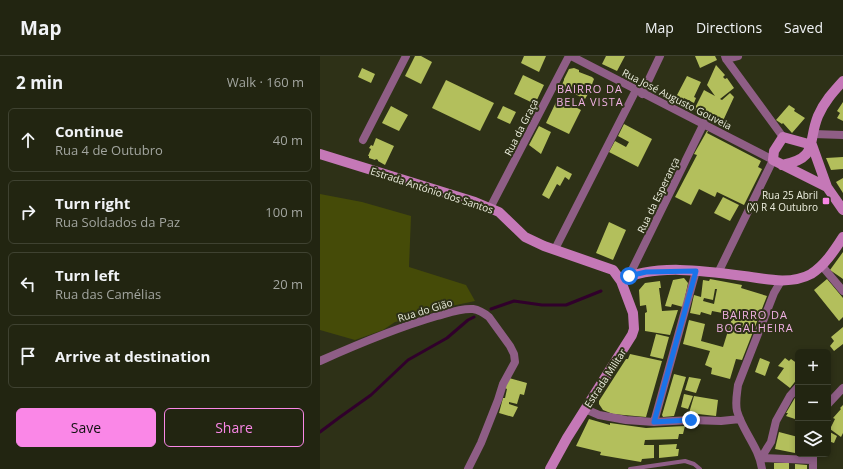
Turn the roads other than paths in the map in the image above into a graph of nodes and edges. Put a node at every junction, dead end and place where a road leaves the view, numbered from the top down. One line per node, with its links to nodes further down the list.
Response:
1 (406, 56): 12 (street)
2 (660, 56): 7 (street)
3 (738, 56): 5 (street)
4 (573, 57): 7 (street, Rua José Augusto Gouveia); 17 (street, Rua da Graça)
5 (726, 58): 11 (street)
6 (843, 81): 9 (street)
7 (639, 92): 8 (street, Rua José Augusto Gouveia); 20 (street)
8 (704, 123): 15 (street, Rua José Augusto Gouveia); 24 (street, Rua da Esperança)
9 (813, 134): 10 (street); 13 (street)
10 (843, 135)
11 (783, 137): 13 (street); 15 (street)
12 (363, 140)
13 (812, 145): 15 (street); 16 (street)
14 (320, 154): 17 (street, Estrada António dos Santos)
15 (778, 163): 16 (street); 23 (street)
16 (827, 187): 18 (street)
17 (490, 208): 20 (street, Estrada António dos Santos)
18 (843, 210)
19 (843, 237): 21 (street)
20 (555, 250): 24 (street, Estrada António dos Santos)
21 (822, 266): 25 (street); 26 (street)
22 (696, 271): 23 (street); 24 (street); 33 (street)
23 (718, 273): 25 (street)
24 (625, 279): 31 (street, Estrada Militar)
25 (780, 281): 32 (street)
26 (843, 291)
27 (320, 361): 36 (street, Rua do Gião)
28 (843, 388): 30 (street)
29 (795, 390): 35 (street)
30 (831, 401)
31 (585, 409): 33 (street); 37 (street, Estrada Militar)
32 (740, 419): 33 (street); 35 (street)
33 (654, 422)
34 (813, 457): 35 (street); 41 (street)
35 (761, 458): 40 (street)
36 (468, 469)
37 (550, 469)
38 (630, 469): 39 (lane)
39 (700, 469)
40 (762, 469)
41 (813, 469)

